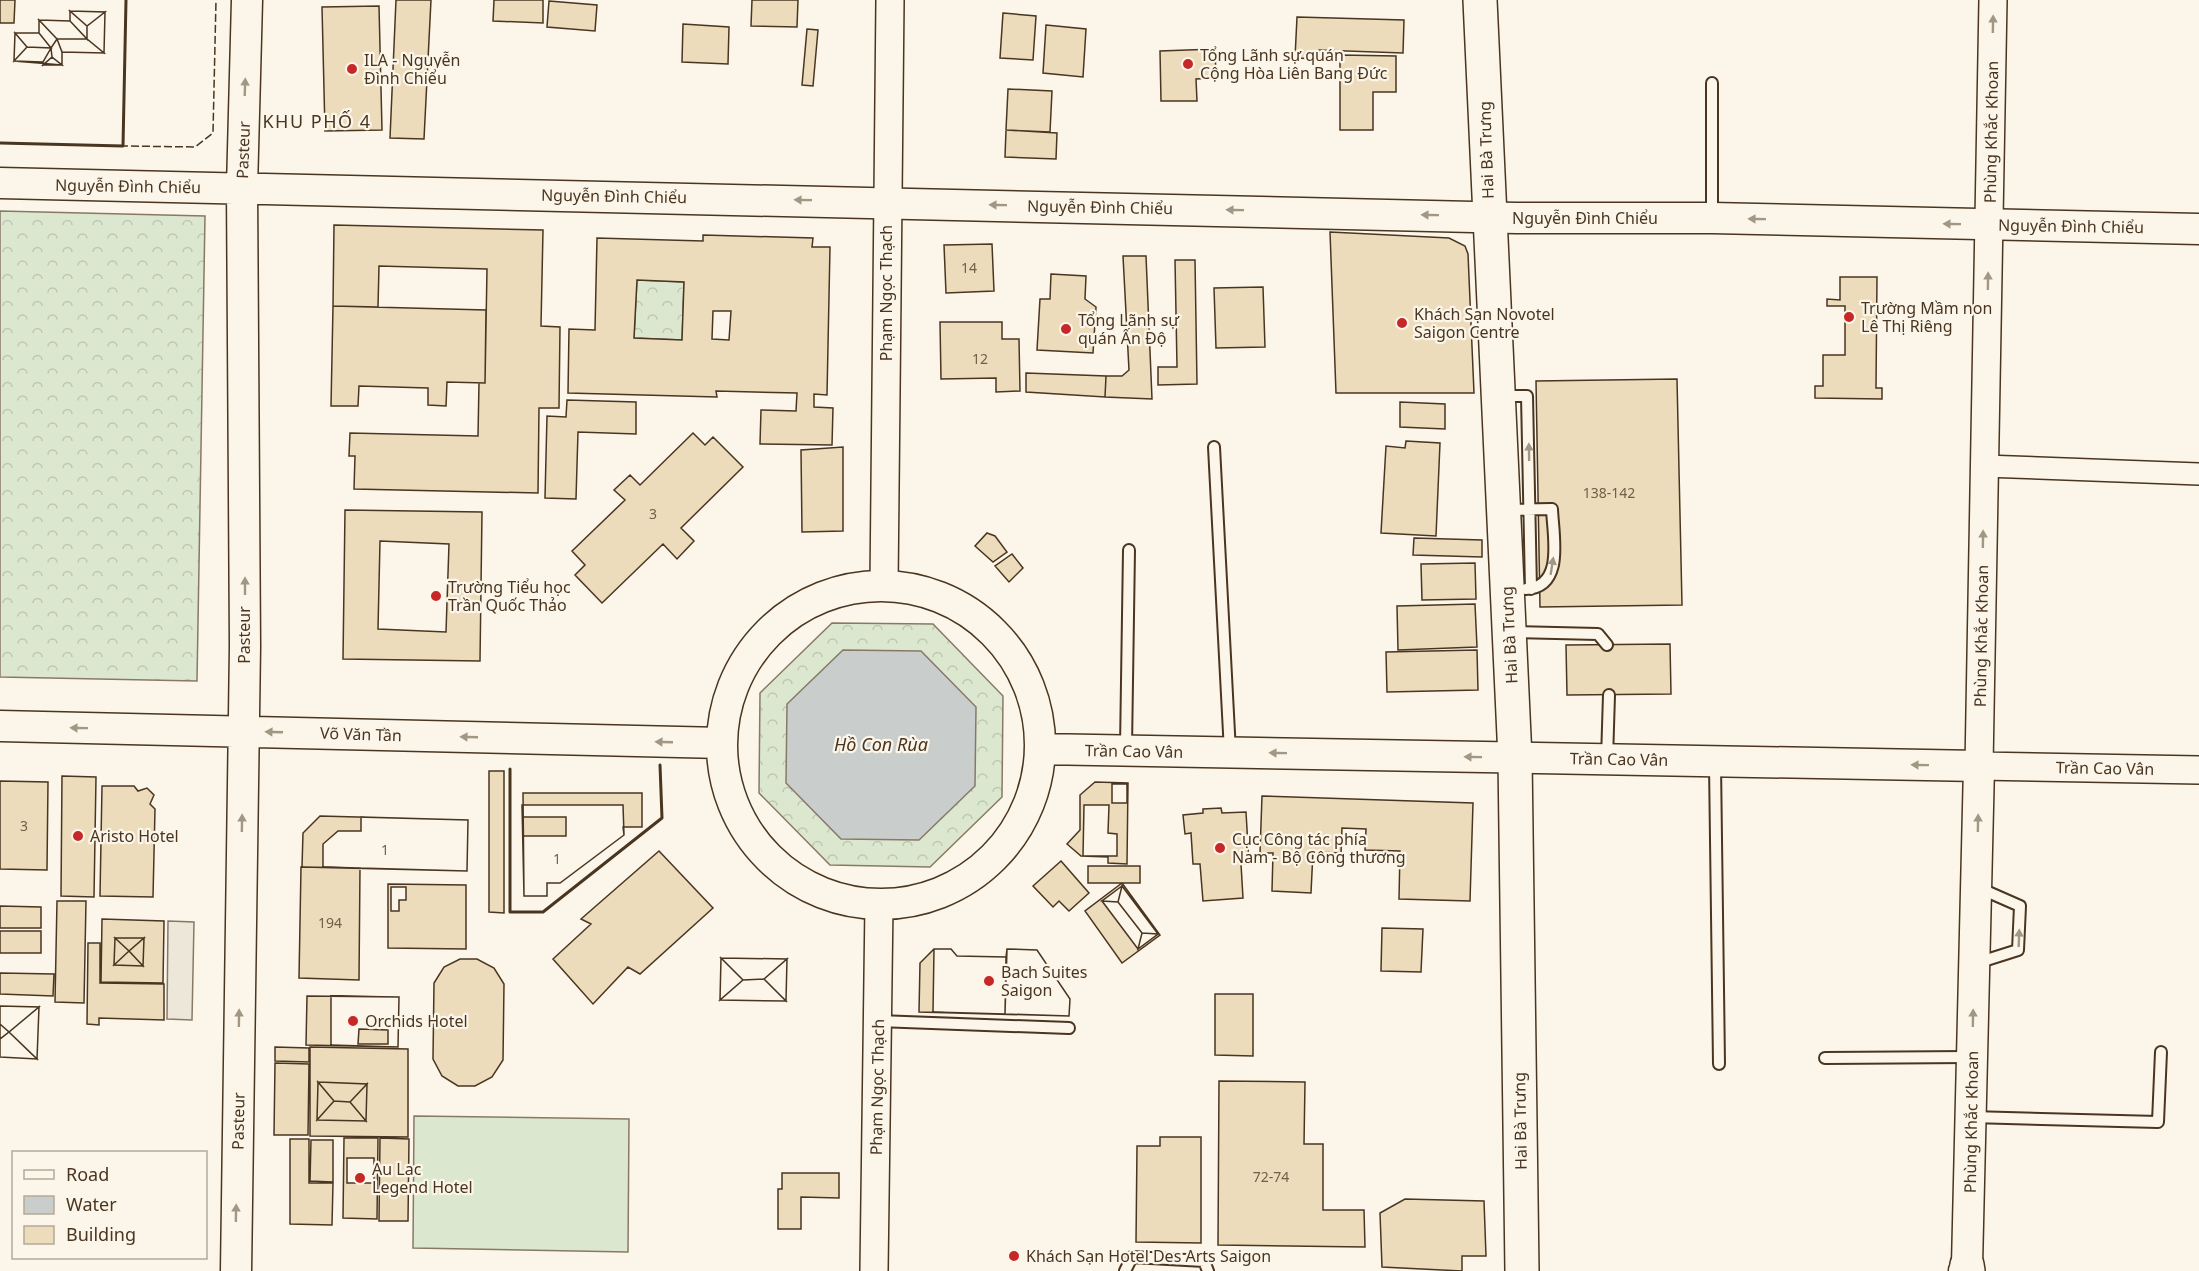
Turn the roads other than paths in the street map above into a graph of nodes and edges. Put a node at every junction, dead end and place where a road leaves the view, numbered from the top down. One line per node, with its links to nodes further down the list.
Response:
1 (247, 0): 7 (main road, Pasteur, one-way to 1)
2 (890, 0): 8 (street, Phạm Ngọc Thạch)
3 (1480, 0): 9 (main road, Hai Bà Trưng)
4 (1993, 0): 11 (street, Phùng Khắc Khoan, one-way to 4)
5 (1712, 83): 10 (lane)
6 (0, 183): 7 (main road, Nguyễn Đình Chiểu)
7 (242, 188): 8 (main road, Nguyễn Đình Chiểu, one-way to 7); 24 (main road, Pasteur, one-way to 7)
8 (886, 202): 9 (main road, Nguyễn Đình Chiểu, one-way to 8); 18 (street, Phạm Ngọc Thạch)
9 (1489, 217): 10 (main road, Nguyễn Đình Chiểu); 16 (main road, Hai Bà Trưng)
10 (1713, 218): 11 (main road, Nguyễn Đình Chiểu, one-way to 10)
11 (1989, 225): 12 (main road, Nguyễn Đình Chiểu); 14 (street, Phùng Khắc Khoan, one-way to 11)
12 (2199, 229)
13 (1214, 447): 28 (lane)
14 (1984, 466): 15 (street); 32 (street, Phùng Khắc Khoan, one-way to 14)
15 (2199, 474)
16 (1516, 510): 19 (main road, Hai Bà Trưng); 19 (lane, one-way to 16)
17 (1129, 550): 27 (lane)
18 (884, 586): 25 (main road); 26 (main road)
19 (1519, 590): 20 (main road, Hai Bà Trưng)
20 (1509, 632): 21 (lane); 29 (main road, Hai Bà Trưng)
21 (1607, 645)
22 (1609, 695): 30 (lane)
23 (0, 726): 24 (main road, Võ Văn Tần, one-way to 23)
24 (243, 731): 25 (main road, Võ Văn Tần, one-way to 24); 45 (main road, Pasteur, one-way to 24)
25 (722, 743): 35 (main road)
26 (1040, 749): 27 (main road, Trần Cao Vân); 35 (main road)
27 (1126, 751): 28 (main road, Trần Cao Vân)
28 (1230, 752): 29 (main road, Trần Cao Vân, one-way to 28)
29 (1515, 758): 30 (main road, Trần Cao Vân); 49 (main road, Hai Bà Trưng)
30 (1607, 759): 31 (main road, Trần Cao Vân)
31 (1715, 761): 32 (main road, Trần Cao Vân, one-way to 31); 42 (lane)
32 (1979, 766): 33 (street, Trần Cao Vân); 34 (main road, Phùng Khắc Khoan, one-way to 32)
33 (2199, 770)
34 (1976, 886): 36 (main road, Phùng Khắc Khoan); 36 (lane, one-way to 34)
35 (879, 904): 37 (street, Phạm Ngọc Thạch)
36 (1974, 964): 40 (main road, Phùng Khắc Khoan, one-way to 36)
37 (878, 1021): 38 (lane); 46 (street, Phạm Ngọc Thạch)
38 (1069, 1028)
39 (2161, 1052): 43 (lane)
40 (1972, 1057): 41 (lane); 43 (main road, Phùng Khắc Khoan)
41 (1825, 1058)
42 (1719, 1064)
43 (1971, 1117): 44 (main road, Phùng Khắc Khoan)
44 (1967, 1269)
45 (236, 1271)
46 (874, 1271)
47 (1125, 1271): 48 (lane)
48 (1208, 1271)
49 (1522, 1271)

